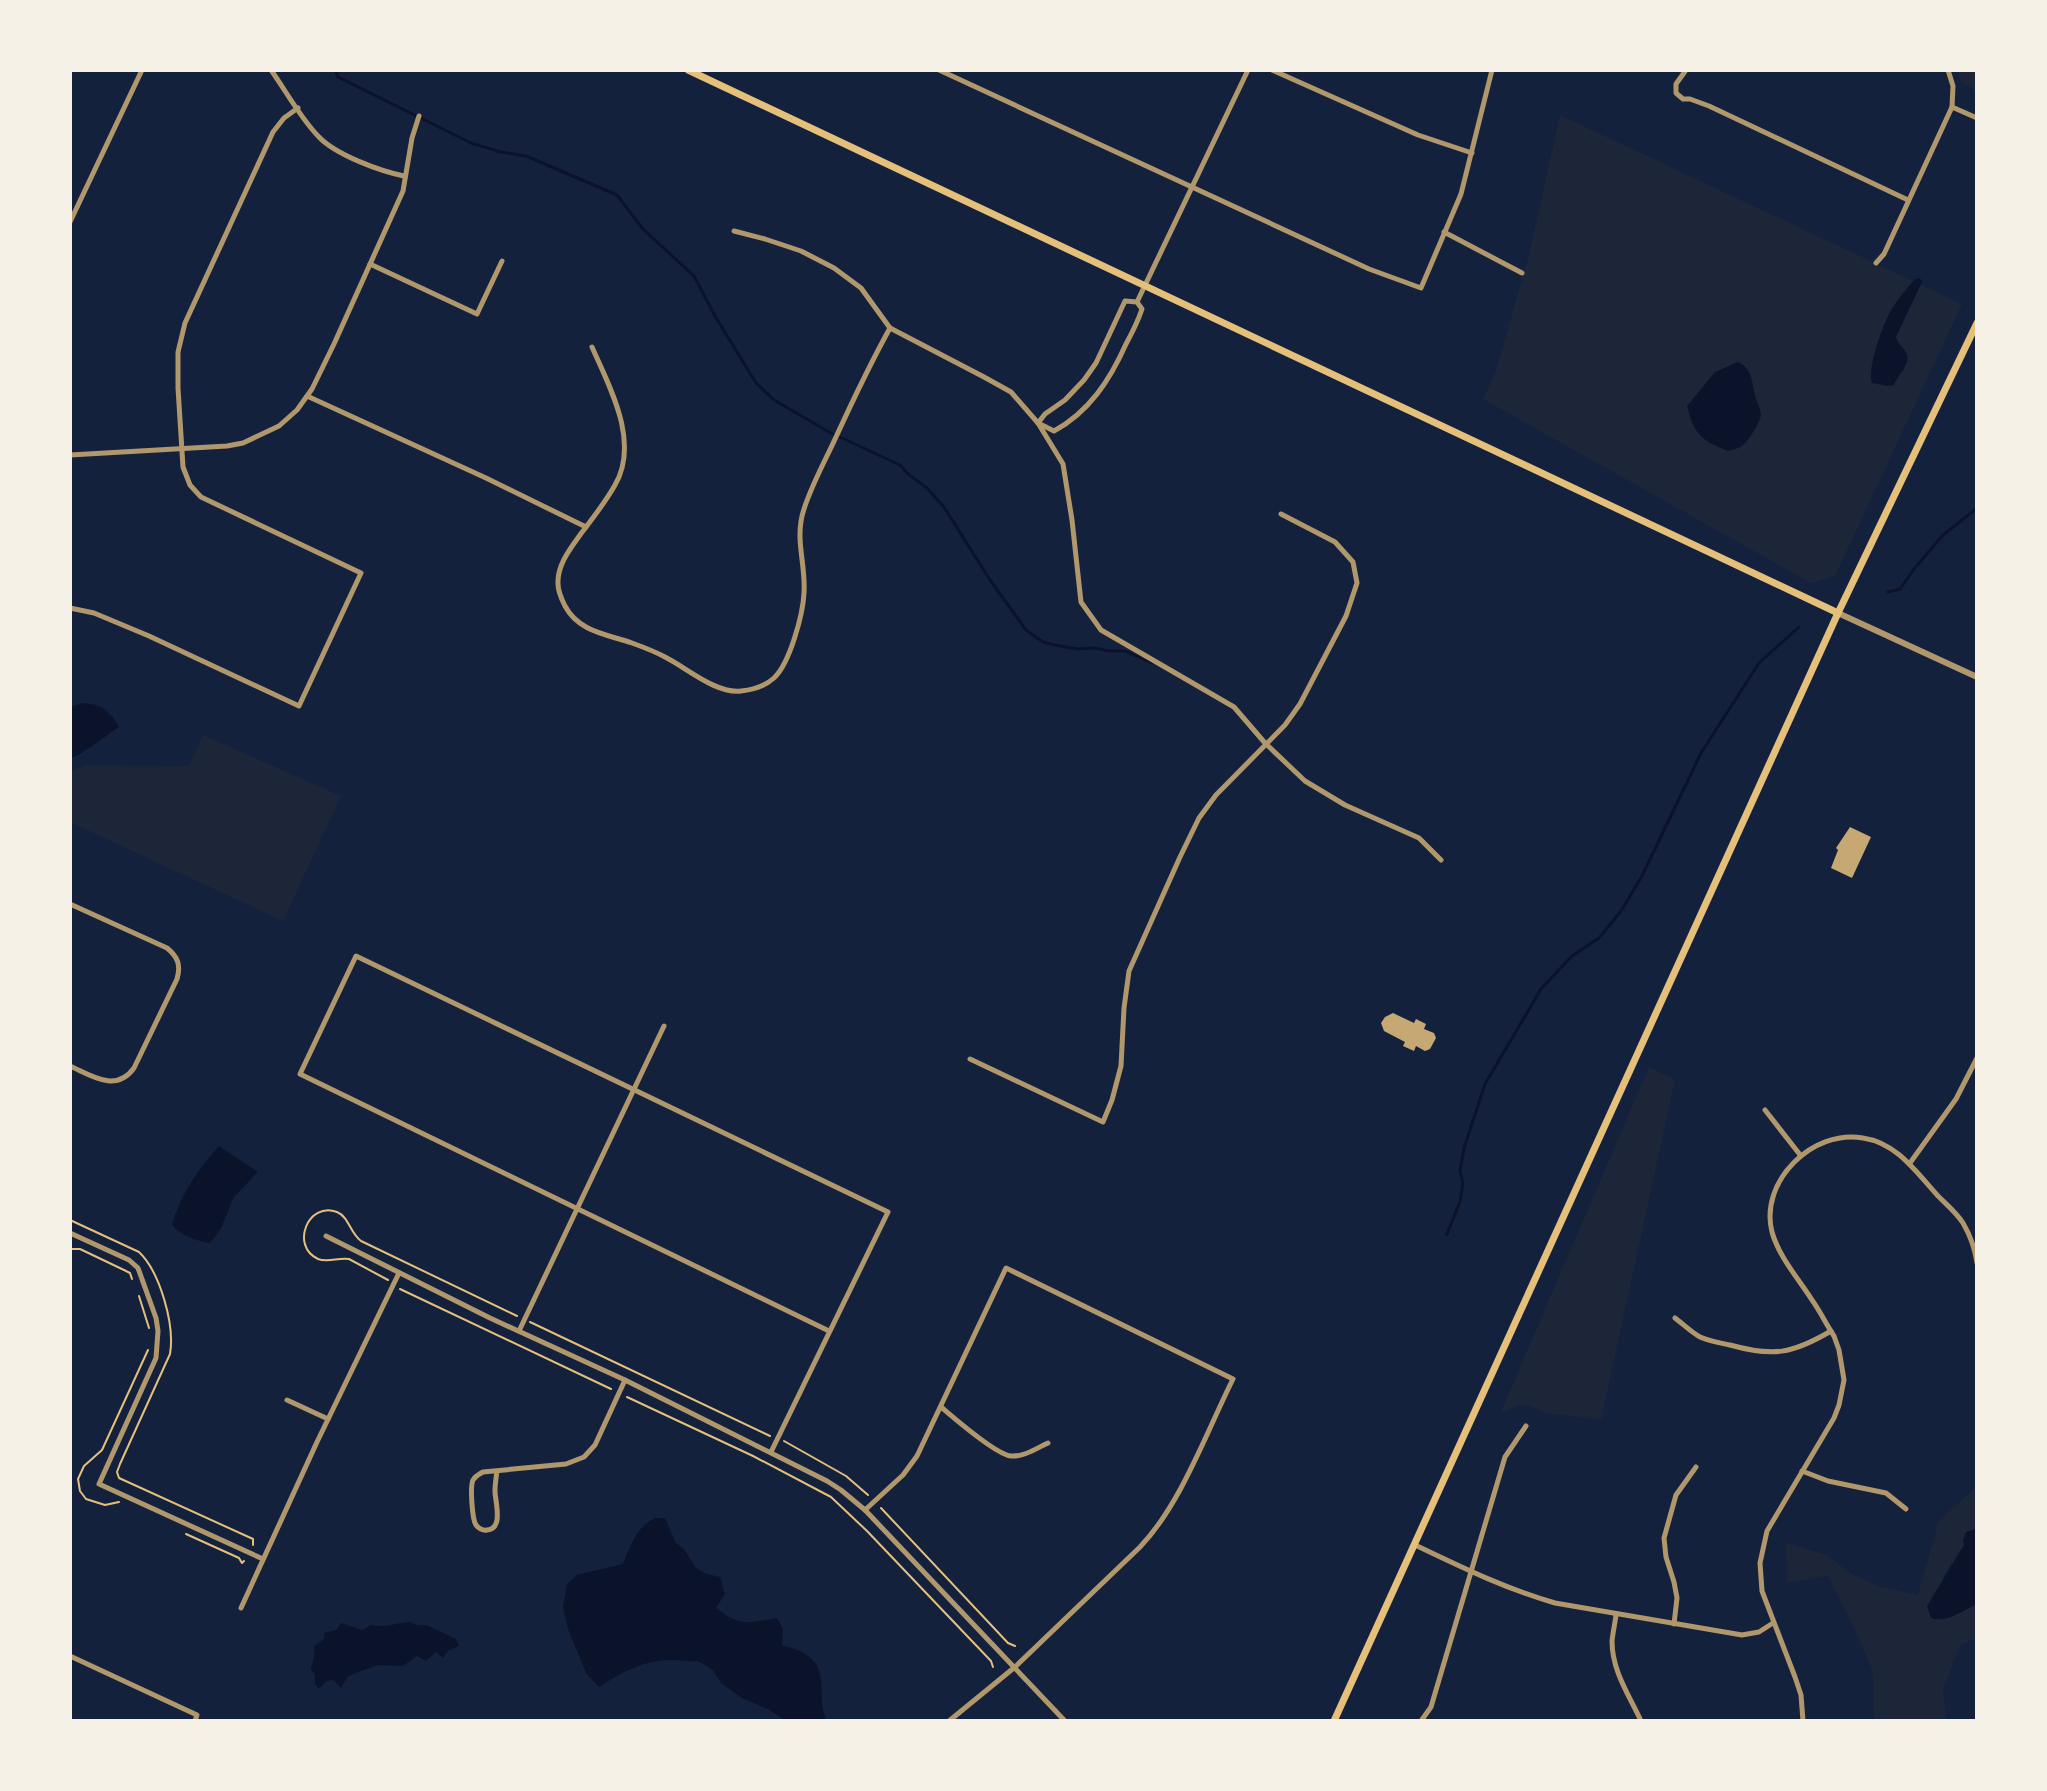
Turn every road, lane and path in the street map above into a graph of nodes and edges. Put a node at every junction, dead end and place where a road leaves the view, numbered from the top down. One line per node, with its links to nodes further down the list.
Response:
1 (142, 70): 18 (street)
2 (271, 70): 11 (street)
3 (688, 70): 25 (main road)
4 (939, 70): 16 (street)
5 (1248, 70): 16 (street)
6 (1272, 70): 14 (street)
7 (1492, 70): 14 (street)
8 (1686, 70): 17 (street)
9 (1948, 70): 10 (street)
10 (1952, 107): 13 (street); 17 (street)
11 (298, 108): 15 (street); 32 (street)
12 (419, 116): 15 (street)
13 (1977, 118)
14 (1472, 153): 20 (street)
15 (404, 176): 23 (street)
16 (1192, 187): 20 (street); 25 (street)
17 (1908, 200): 22 (street)
18 (70, 222)
19 (734, 231): 28 (street)
20 (1444, 232): 24 (street)
21 (502, 261): 23 (street)
22 (1876, 263)
23 (370, 264): 30 (street)
24 (1522, 273)
25 (1144, 285): 26 (street); 37 (main road)
26 (1137, 302): 31 (street); 31 (street)
27 (1977, 323): 37 (main road)
28 (890, 328): 31 (street); 35 (street)
29 (592, 347): 35 (street)
30 (307, 396): 32 (street); 35 (street)
31 (1038, 423): 39 (street)
32 (182, 448): 33 (street); 36 (street)
33 (70, 455)
34 (1281, 514): 39 (street)
35 (586, 527)
36 (70, 608)
37 (1838, 613): 38 (street); 85 (main road)
38 (1977, 677)
39 (1265, 743): 40 (street); 44 (street)
40 (1441, 860)
41 (70, 904): 45 (street)
42 (664, 1026): 46 (street)
43 (1977, 1058): 49 (street)
44 (970, 1059)
45 (70, 1066)
46 (634, 1089): 50 (street); 50 (street); 63 (street)
47 (1765, 1110): 48 (street)
48 (1801, 1156): 49 (street); 64 (street)
49 (1910, 1163): 55 (street)
50 (577, 1207): 61 (street); 63 (street)
51 (70, 1220): 84 (path)
52 (70, 1233): 86 (street)
53 (326, 1236): 56 (street)
54 (71, 1249): 58 (path)
55 (1977, 1263)
56 (399, 1273): 57 (street); 62 (street)
57 (393, 1284): 61 (path); 68 (path); 71 (street)
58 (135, 1285)
59 (139, 1297): 65 (path)
60 (1675, 1318): 64 (street)
61 (524, 1319): 62 (street); 73 (path)
62 (519, 1331): 67 (street)
63 (829, 1331): 73 (street)
64 (1831, 1331): 78 (street)
65 (150, 1334)
66 (149, 1349): 80 (path)
67 (625, 1380): 68 (street); 75 (street)
68 (619, 1393): 77 (street); 95 (path)
69 (287, 1400): 71 (street)
70 (941, 1407): 74 (street); 79 (street); 96 (street)
71 (328, 1419): 86 (street)
72 (1526, 1426): 88 (street)
73 (777, 1438): 75 (street); 79 (path)
74 (1048, 1443)
75 (771, 1452): 82 (street)
76 (1696, 1467): 92 (street)
77 (497, 1471): 77 (street)
78 (1802, 1471): 81 (street); 91 (street)
79 (875, 1502): 82 (street); 93 (path)
80 (127, 1506)
81 (1906, 1509)
82 (865, 1510): 96 (street)
83 (187, 1534): 87 (path)
84 (253, 1539)
85 (1415, 1545): 88 (street); 100 (main road)
86 (263, 1559): 89 (street)
87 (242, 1563)
88 (1471, 1571): 90 (street); 101 (street)
89 (241, 1608)
90 (1616, 1615): 92 (street); 102 (street)
91 (1773, 1623): 92 (street); 103 (street)
92 (1674, 1624)
93 (1015, 1646)
94 (70, 1656): 97 (street)
95 (993, 1667)
96 (1015, 1667): 98 (street); 99 (street)
97 (195, 1721)
98 (949, 1721)
99 (1065, 1721)
100 (1334, 1721)
101 (1421, 1721)
102 (1641, 1721)
103 (1803, 1721)

